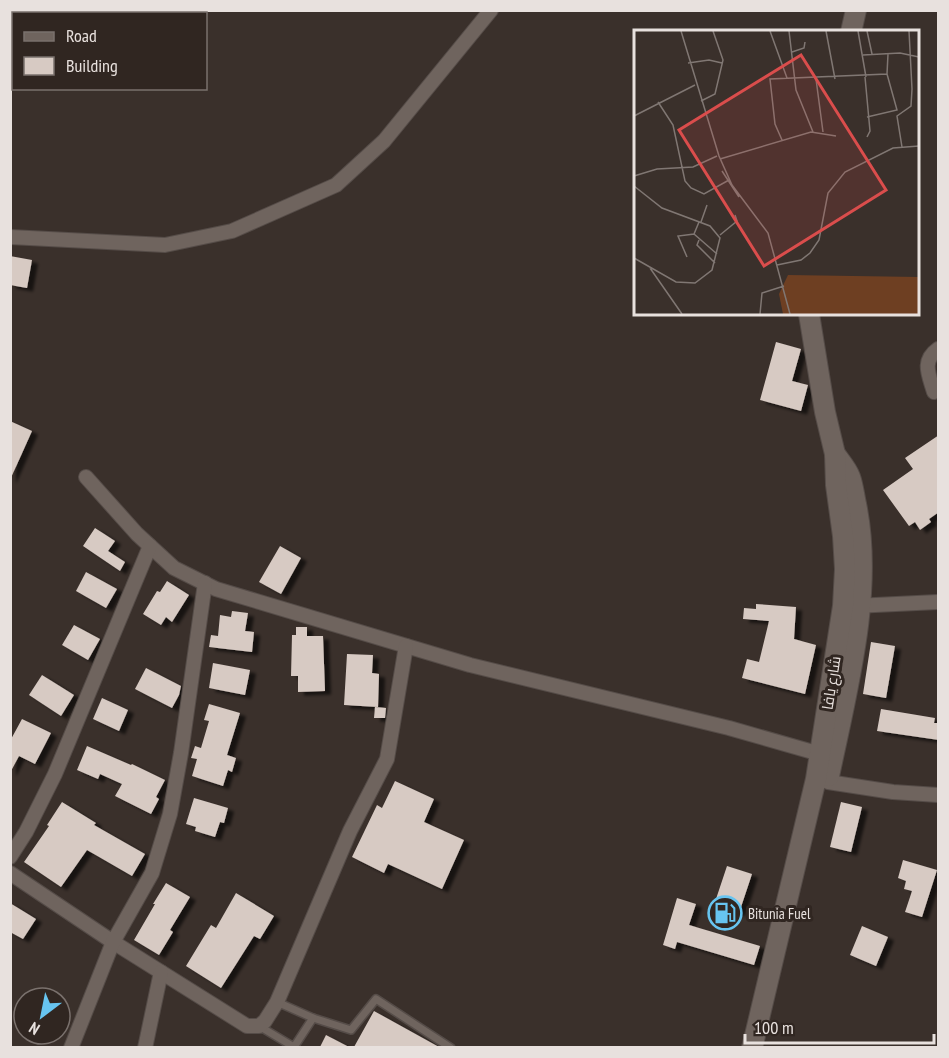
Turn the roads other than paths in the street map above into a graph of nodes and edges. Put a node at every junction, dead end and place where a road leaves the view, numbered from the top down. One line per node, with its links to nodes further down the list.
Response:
1 (491, 10): 4 (street)
2 (856, 10): 3 (street)
3 (851, 30)
4 (10, 237)
5 (809, 315): 12 (street, شارع يافا)
6 (939, 349): 7 (street)
7 (934, 392)
8 (86, 477): 9 (street)
9 (150, 546): 10 (street); 17 (street)
10 (205, 584): 13 (street); 19 (street)
11 (939, 602): 12 (street)
12 (851, 606): 14 (street, شارع يافا); 15 (street)
13 (406, 646): 14 (street); 21 (street)
14 (820, 754): 27 (street, شارع يافا)
15 (828, 782): 16 (street); 28 (street)
16 (939, 795)
17 (10, 857)
18 (10, 873): 19 (street)
19 (114, 942): 20 (street); 24 (street)
20 (161, 972): 23 (street); 25 (street)
21 (277, 1002): 22 (lane); 23 (street)
22 (313, 1018): 23 (lane); 26 (lane)
23 (259, 1026)
24 (71, 1047)
25 (145, 1047)
26 (451, 1047)
27 (752, 1047)
28 (766, 1047)

